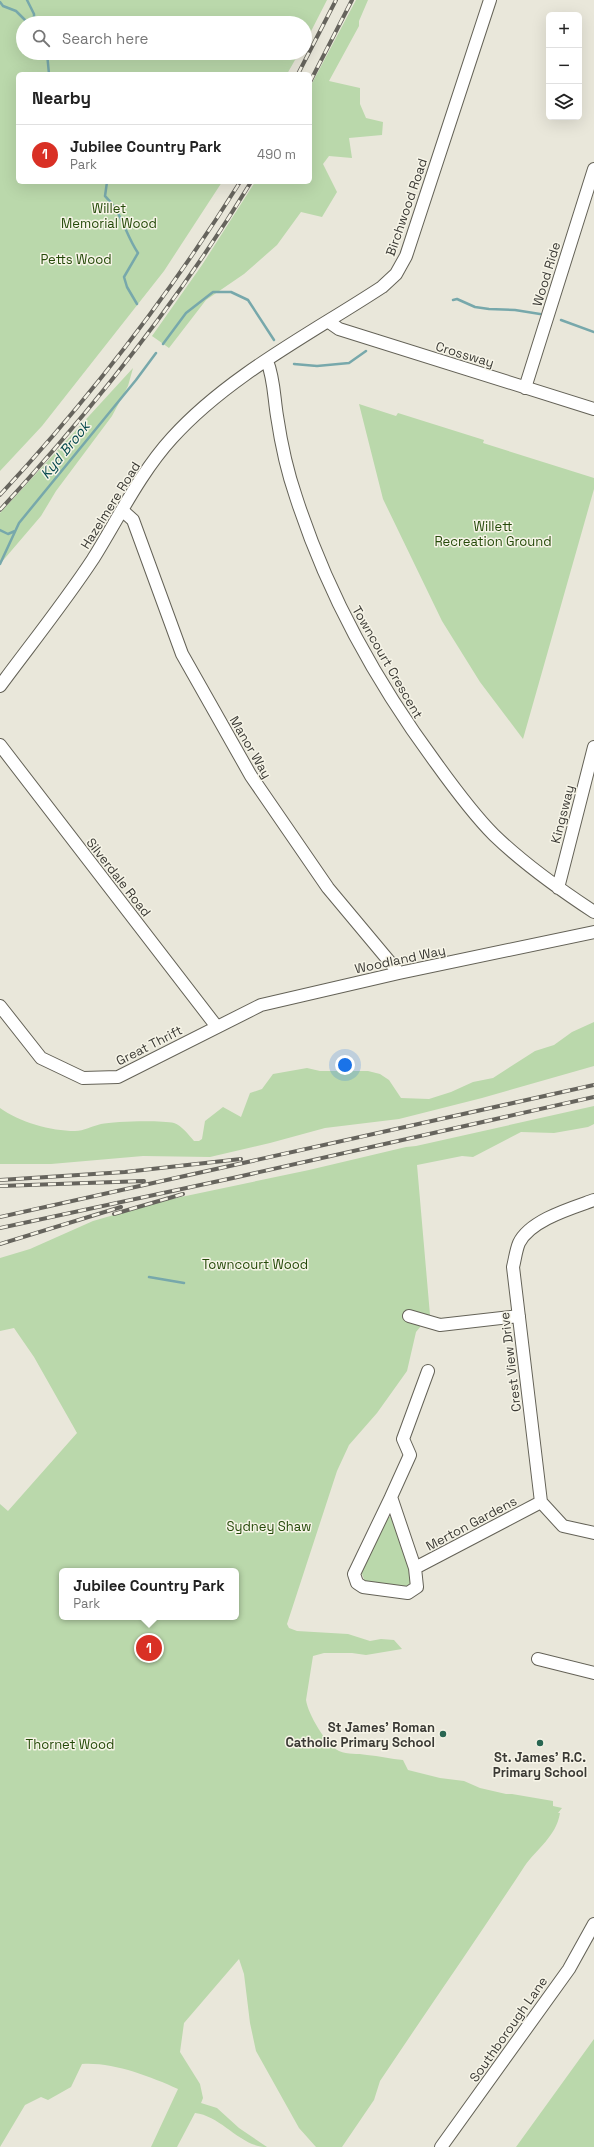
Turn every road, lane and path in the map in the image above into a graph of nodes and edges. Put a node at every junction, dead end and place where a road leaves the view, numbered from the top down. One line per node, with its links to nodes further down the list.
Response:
1 (490, 0): 3 (street, Birchwood Road)
2 (594, 169): 5 (street, Wood Ride)
3 (329, 322): 4 (street, Birchwood Road); 5 (street, Crossway)
4 (267, 361): 7 (street, Hazelmere Road); 11 (street, Towncourt Crescent)
5 (526, 388): 6 (street, Crossway)
6 (594, 409)
7 (123, 511): 8 (street, Hazelmere Road); 14 (street, Manor Way)
8 (0, 686)
9 (0, 745): 16 (street, Silverdale Road)
10 (594, 747): 11 (street, Kingsway)
11 (558, 888): 12 (street, Towncourt Crescent)
12 (594, 912)
13 (594, 932): 14 (street, Woodland Way)
14 (399, 972): 16 (street, Woodland Way)
15 (0, 1006): 16 (street, Great Thrift)
16 (217, 1026)
17 (594, 1200): 19 (street, Crest View Drive)
18 (409, 1316): 19 (street)
19 (519, 1316): 22 (street, Crest View Drive)
20 (428, 1371): 21 (street, Merton Gardens)
21 (391, 1497): 24 (street, Merton Gardens); 24 (street, Merton Gardens)
22 (541, 1502): 23 (street); 24 (street, Merton Gardens)
23 (594, 1534)
24 (414, 1568)
25 (538, 1659): 26 (street)
26 (594, 1673)
27 (594, 1924): 28 (street, Southborough Lane)
28 (441, 2147)

